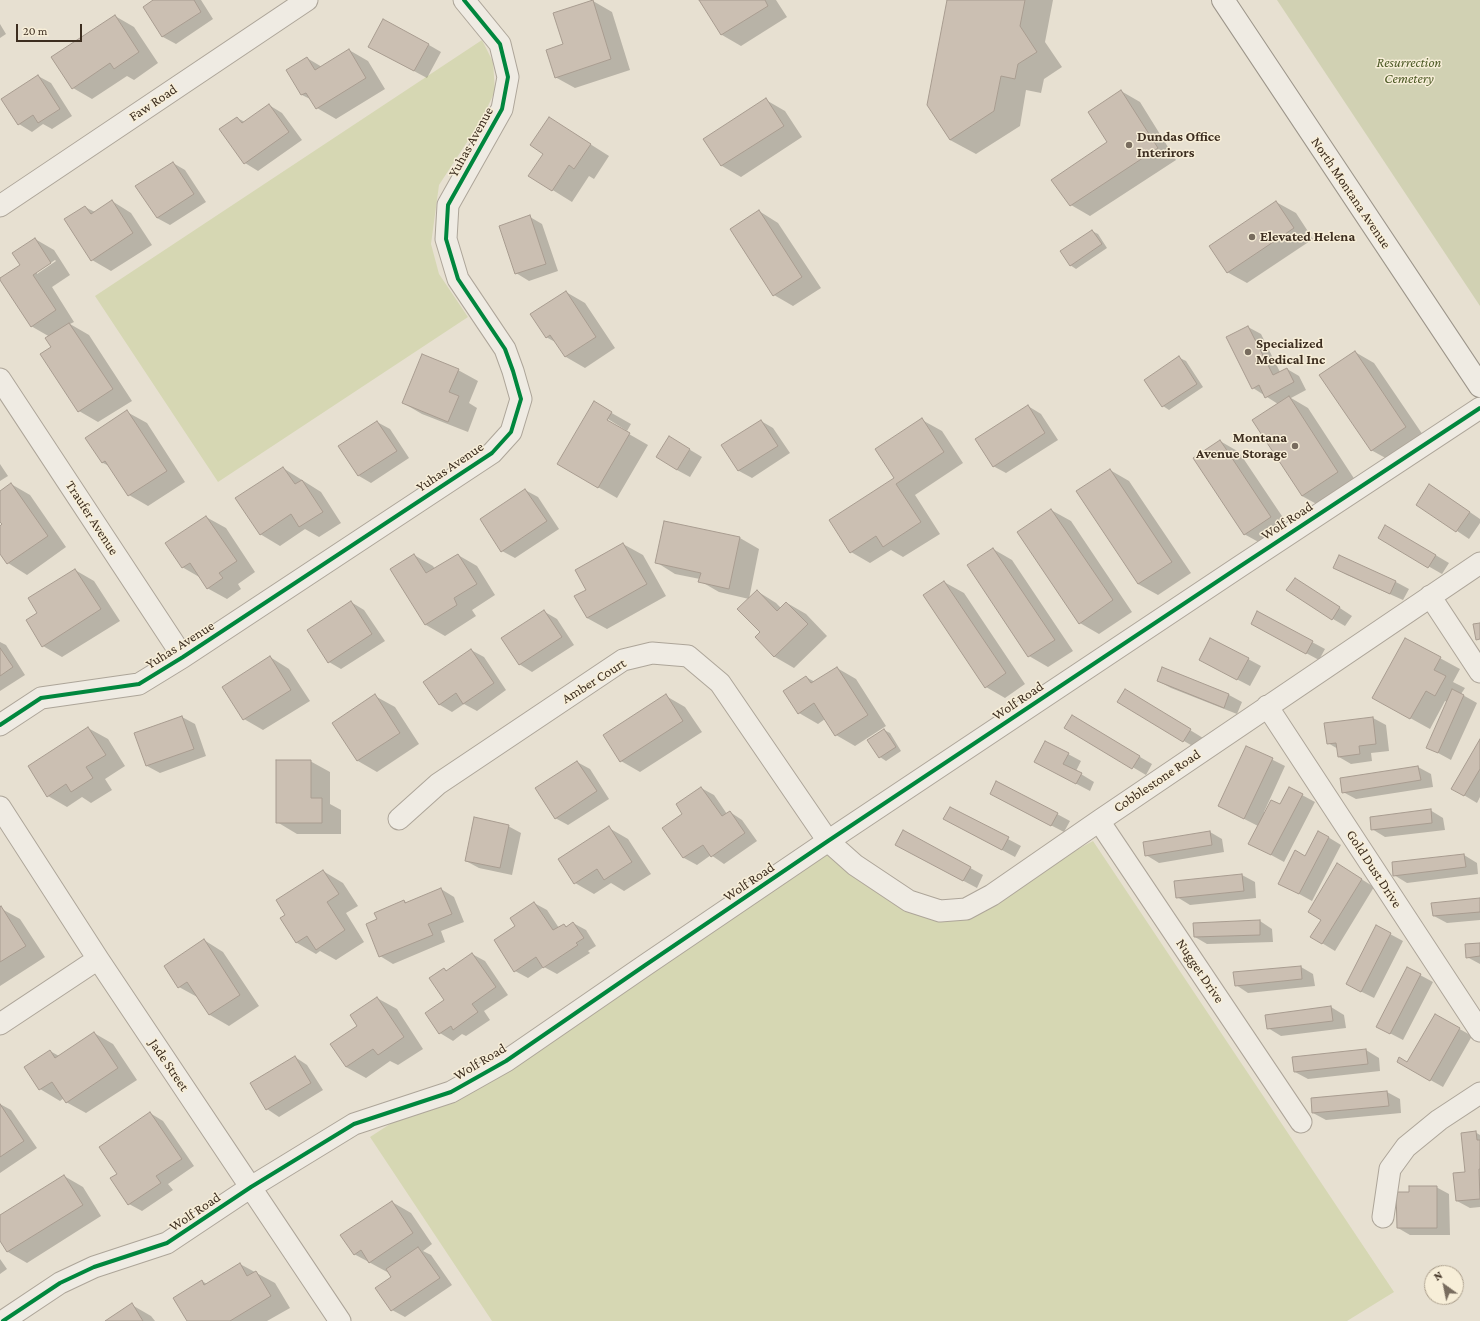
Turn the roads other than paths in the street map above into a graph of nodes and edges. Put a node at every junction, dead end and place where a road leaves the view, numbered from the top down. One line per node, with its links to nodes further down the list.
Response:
1 (307, 0): 4 (street, Faw Road)
2 (464, 0): 10 (street, Yuhas Avenue)
3 (1223, 0): 6 (main road, North Montana Avenue)
4 (0, 206)
5 (0, 379): 10 (street, Traufer Avenue)
6 (1480, 386)
7 (1480, 408): 17 (street, Wolf Road)
8 (1480, 563): 9 (street, Cobblestone Road)
9 (1430, 596): 11 (street); 12 (street, Cobblestone Road)
10 (183, 657): 13 (street, Yuhas Avenue)
11 (1480, 672)
12 (1267, 706): 16 (street, Cobblestone Road); 20 (street, Gold Dust Drive)
13 (0, 725)
14 (0, 807): 18 (street, Jade Street)
15 (400, 819): 17 (street, Amber Court)
16 (1098, 821): 17 (street, Cobblestone Road); 22 (street, Nugget Drive)
17 (828, 841): 23 (street, Wolf Road)
18 (98, 959): 19 (street); 23 (street, Jade Street)
19 (0, 1024)
20 (1480, 1031)
21 (1480, 1093): 24 (street)
22 (1302, 1122)
23 (251, 1187): 25 (street, Wolf Road); 26 (street, Jade Street)
24 (1383, 1217)
25 (3, 1321)
26 (340, 1321)

